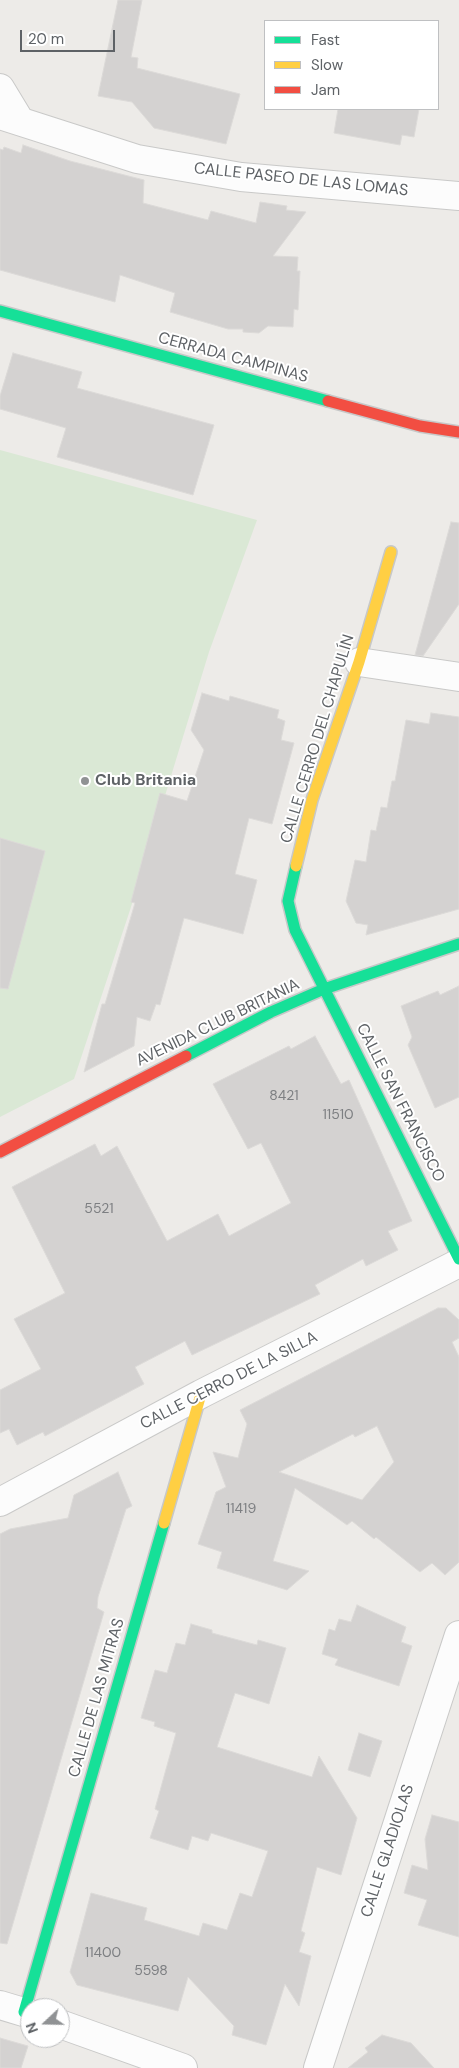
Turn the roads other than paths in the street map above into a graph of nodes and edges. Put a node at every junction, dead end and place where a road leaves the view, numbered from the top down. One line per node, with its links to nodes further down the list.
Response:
1 (0, 88): 2 (street)
2 (10, 118): 3 (street, CALLE PASEO DE LAS LOMAS)
3 (458, 192)
4 (0, 311): 5 (street, CERRADA CAMPINAS)
5 (459, 432)
6 (391, 552): 7 (street, CALLE CERRO DEL CHAPULÍN)
7 (360, 662): 8 (street); 10 (street, CALLE CERRO DEL CHAPULÍN)
8 (459, 677)
9 (459, 944): 10 (street, AVENIDA CLUB BRITANIA)
10 (324, 989): 11 (street, AVENIDA CLUB BRITANIA); 12 (street, CALLE SAN FRANCISCO)
11 (0, 1152)
12 (459, 1261): 13 (street, CALLE CERRO DE LA SILLA)
13 (202, 1394): 14 (street, CALLE CERRO DE LA SILLA); 16 (street, CALLE DE LAS MITRAS)
14 (0, 1502)
15 (459, 1635): 19 (street, CALLE GLADIOLAS)
16 (18, 2010)
17 (70, 2027): 18 (street)
18 (183, 2068)
19 (318, 2068)

